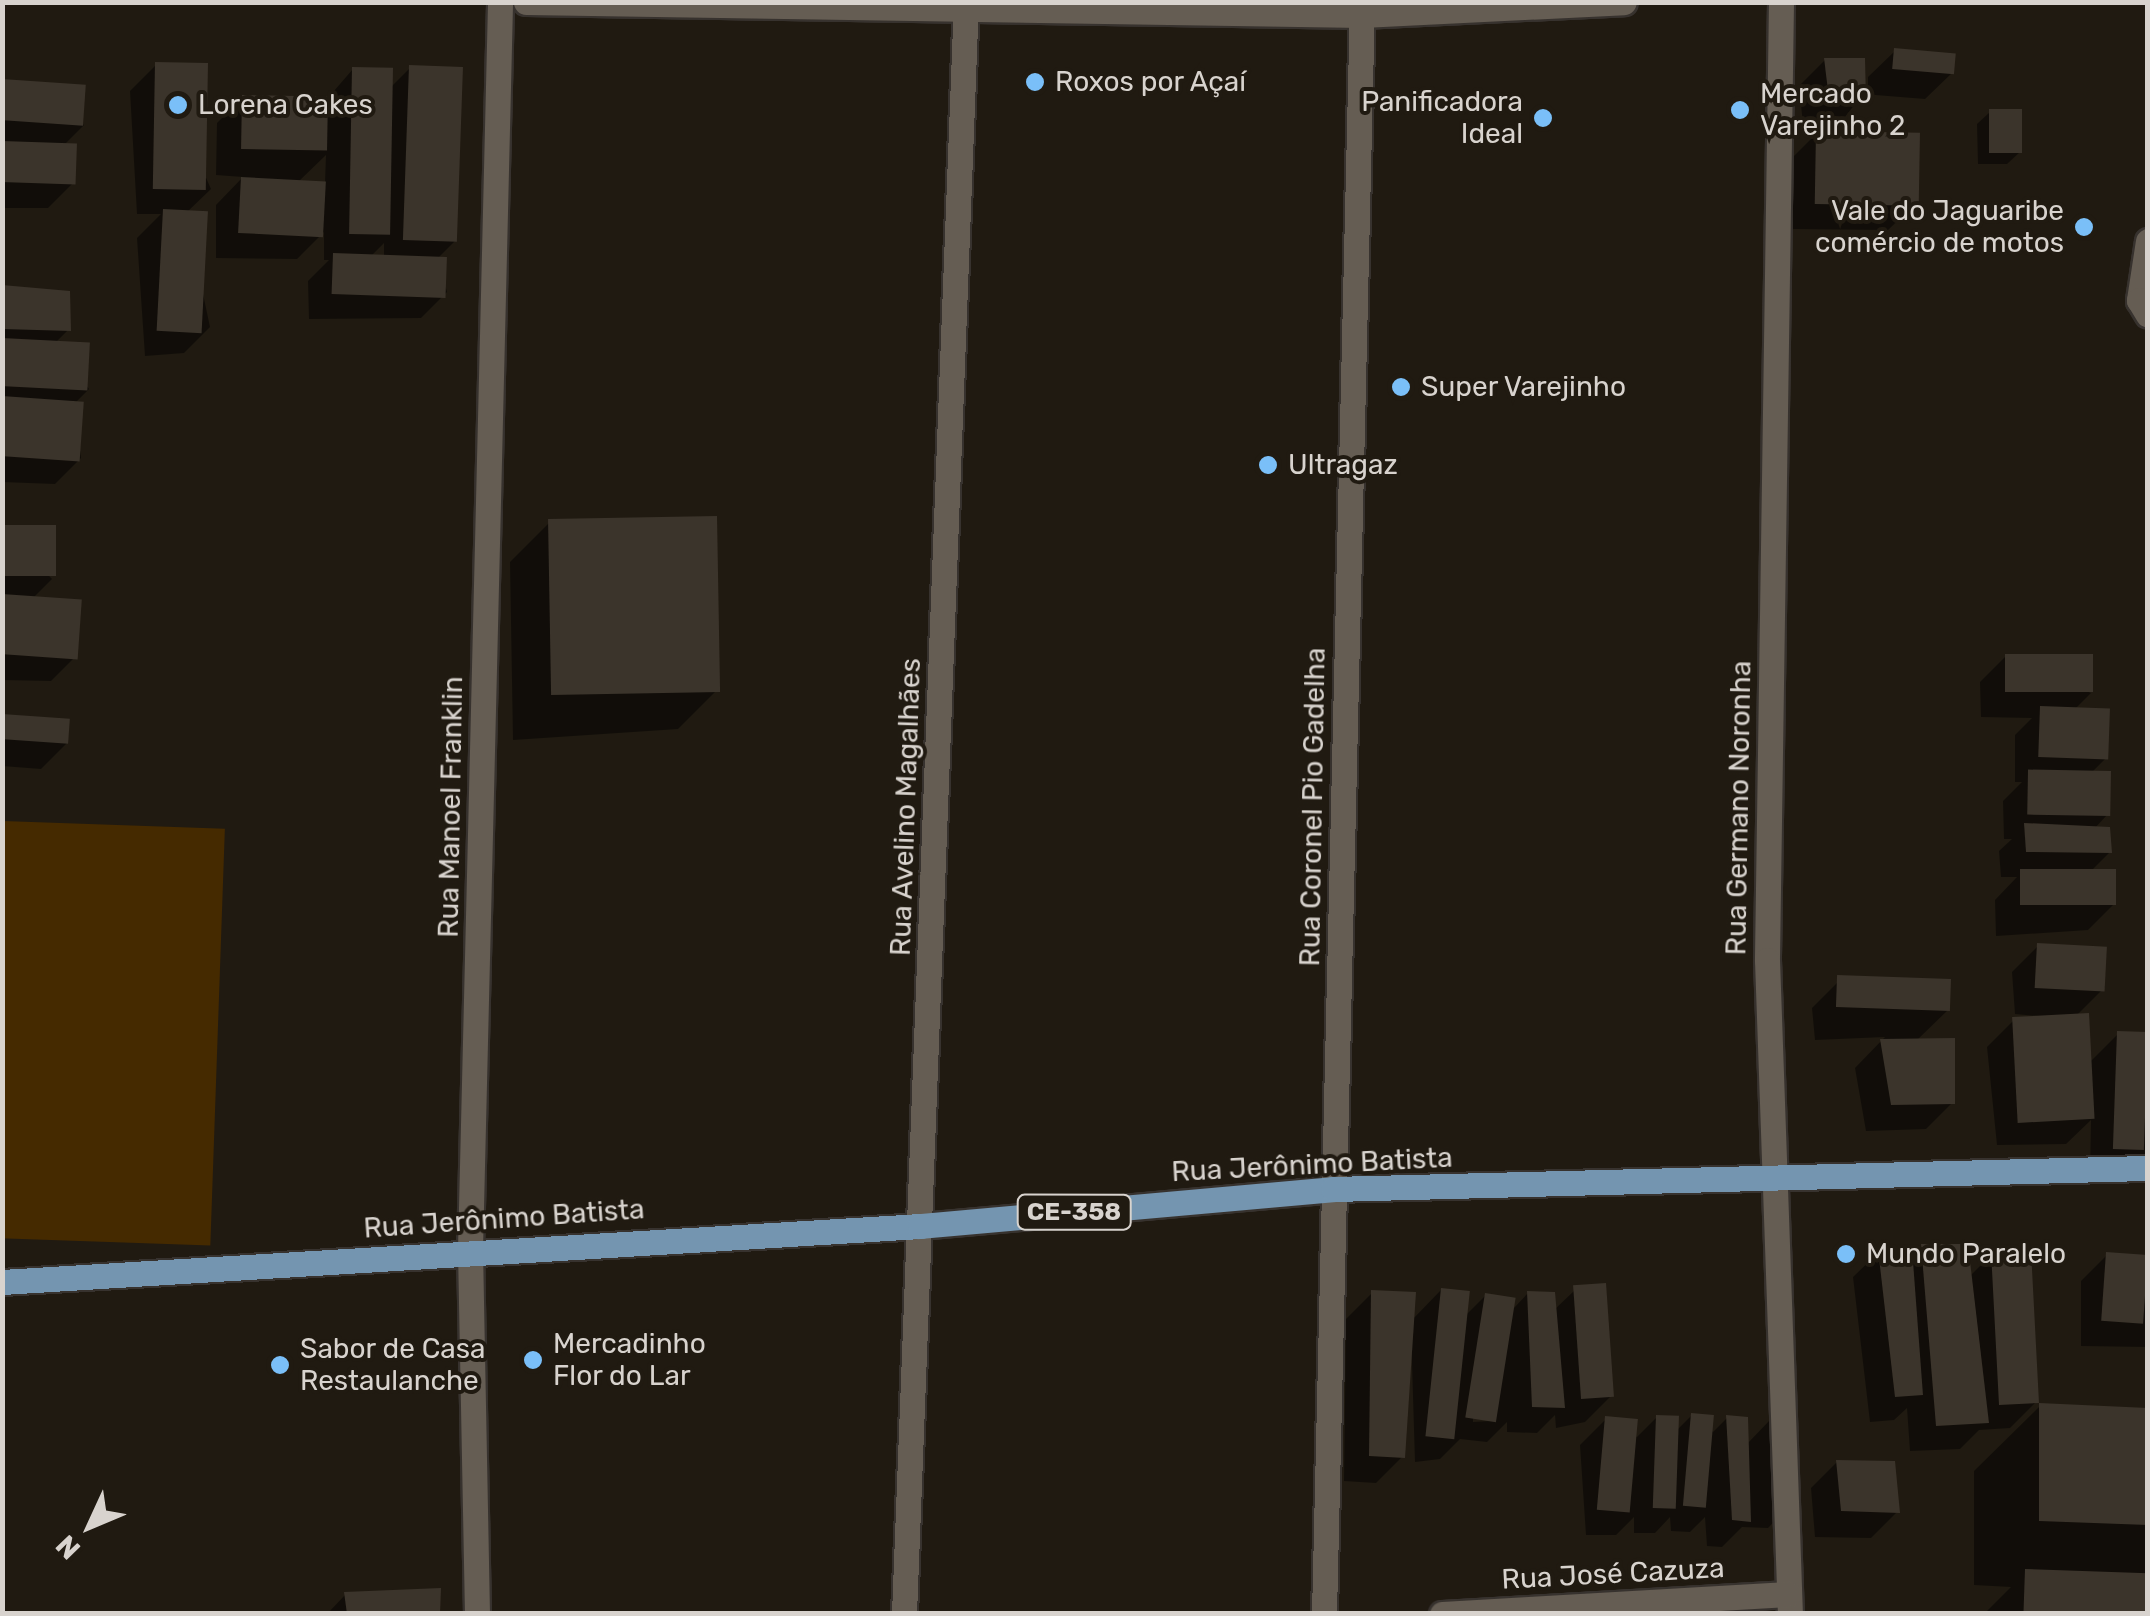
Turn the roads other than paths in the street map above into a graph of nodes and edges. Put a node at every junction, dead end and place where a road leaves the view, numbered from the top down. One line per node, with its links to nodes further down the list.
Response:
1 (500, 2): 13 (street, Rua Manoel Franklin)
2 (526, 2): 5 (street)
3 (1624, 2): 6 (street)
4 (1781, 2): 10 (street, Rua Germano Noronha)
5 (966, 8): 6 (street); 12 (street, Rua Avelino Magalhães)
6 (1362, 9): 11 (street, Rua Coronel Pio Gadelha)
7 (2148, 241): 8 (street)
8 (2148, 315)
9 (2148, 1168): 10 (main road, Rua Jerônimo Batista / CE-358)
10 (1777, 1176): 11 (main road, Rua Jerônimo Batista / CE-358); 15 (street, Rua Germano Noronha)
11 (1334, 1190): 12 (main road, Rua Jerônimo Batista / CE-358); 18 (street, Rua Coronel Pio Gadelha)
12 (920, 1226): 13 (main road, Rua Jerônimo Batista / CE-358); 17 (street, Rua Avelino Magalhães)
13 (470, 1249): 14 (main road, Rua Jerônimo Batista / CE-358); 16 (street, Rua Manoel Franklin)
14 (2, 1282)
15 (1789, 1604): 19 (street, Rua José Cazuza)
16 (477, 1614)
17 (904, 1614)
18 (1324, 1614)
19 (1442, 1614)

